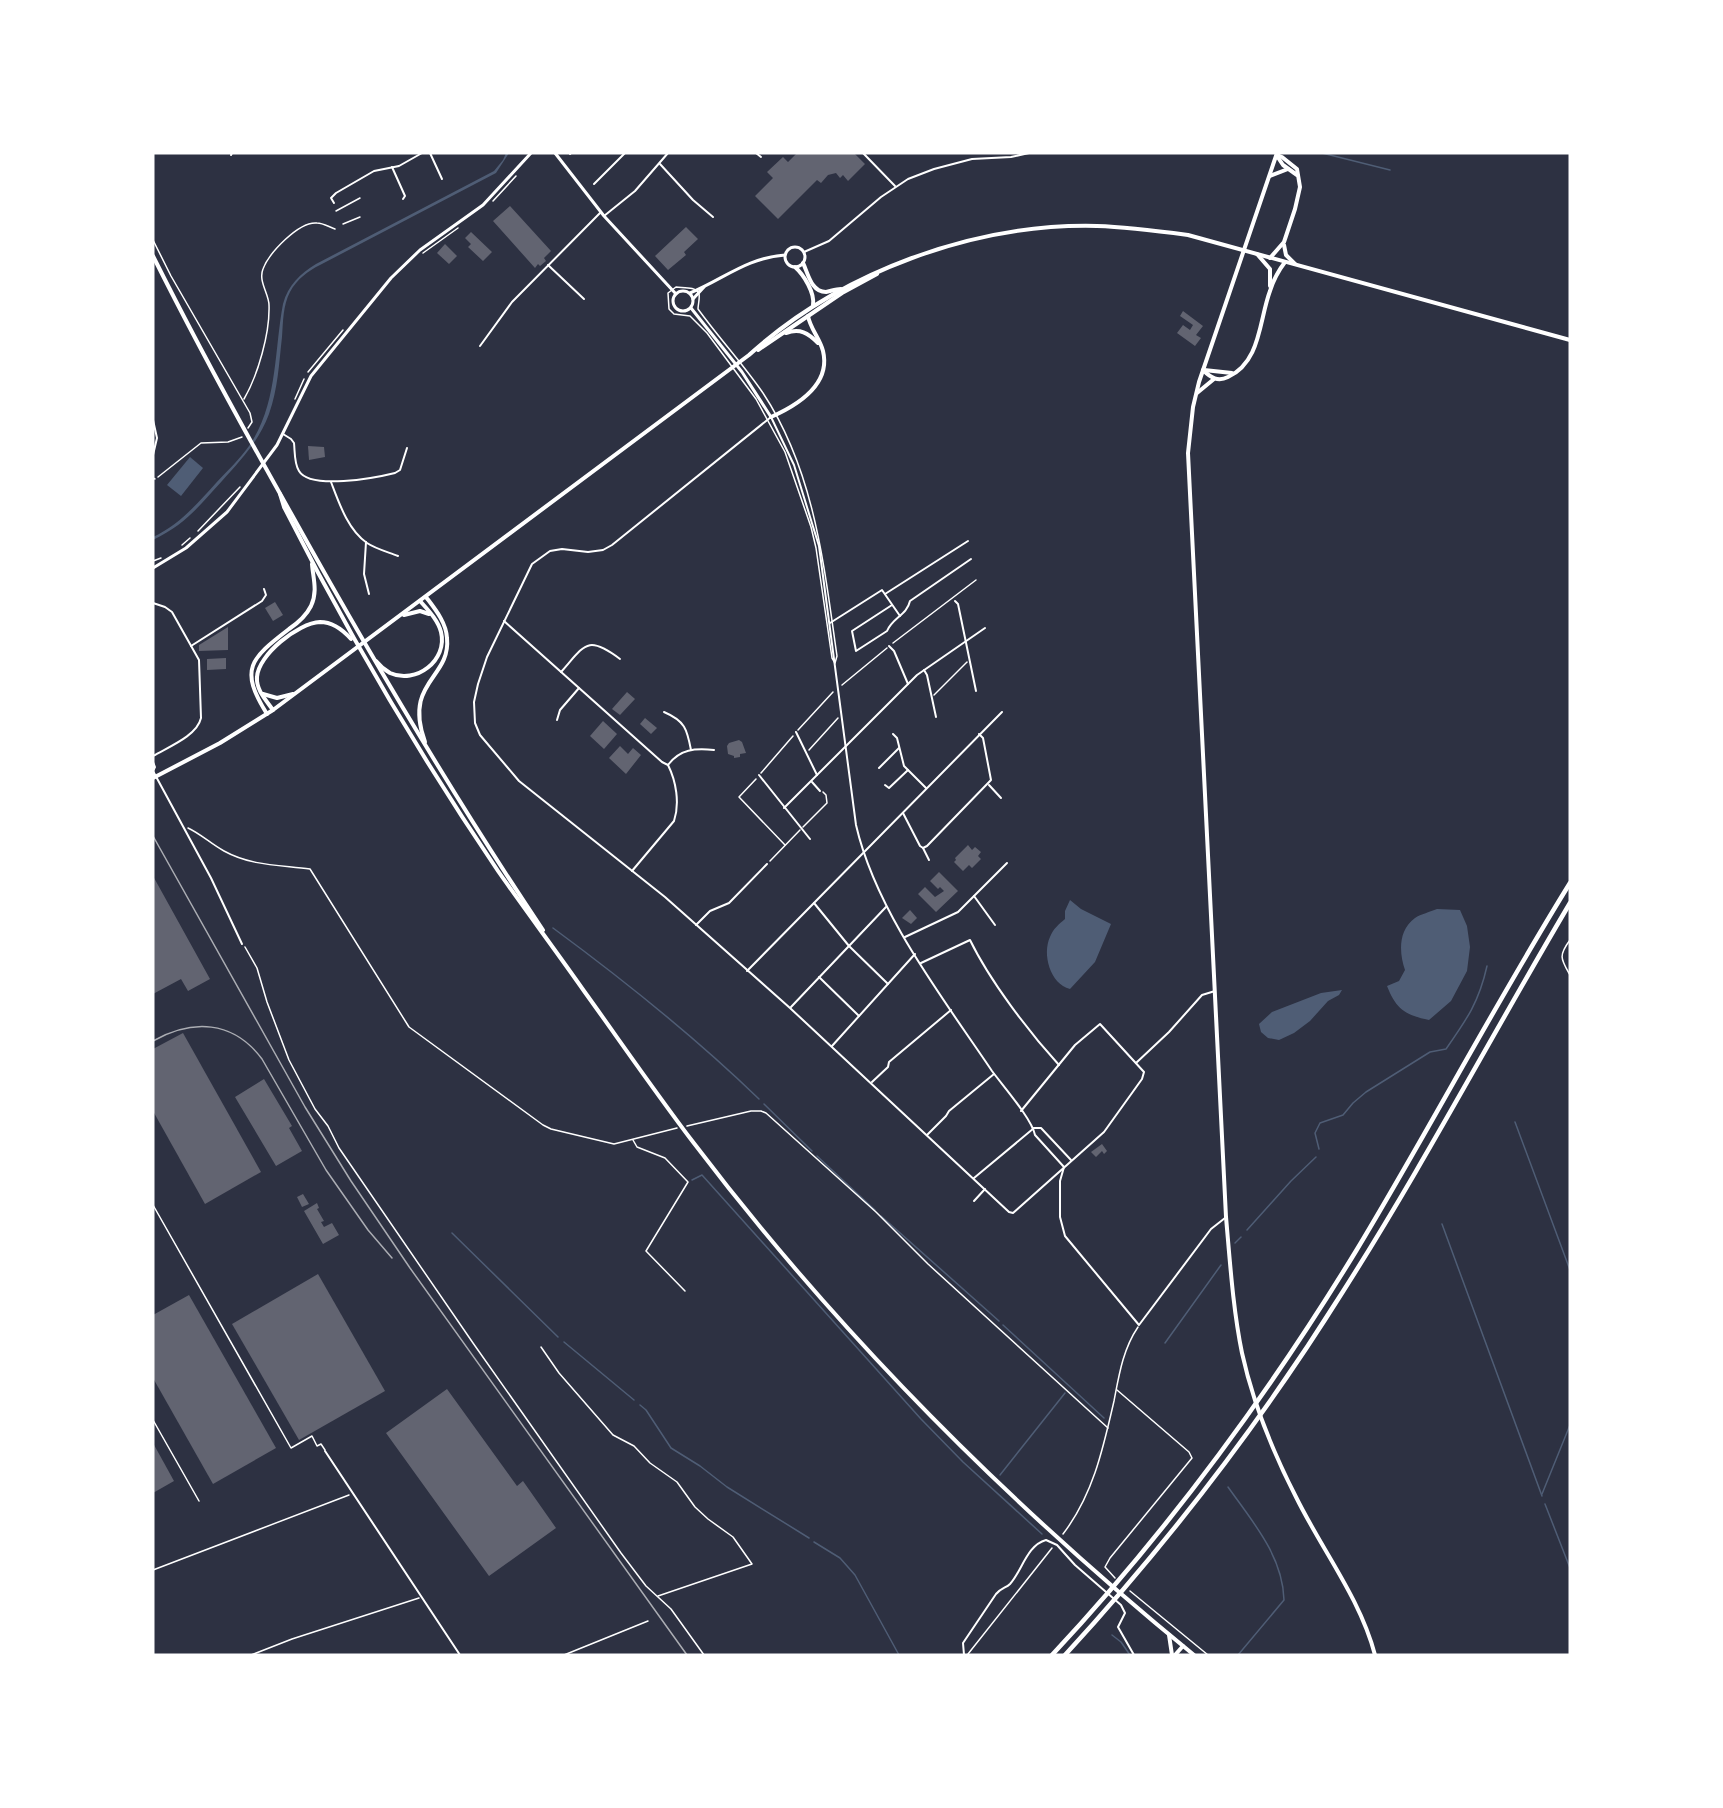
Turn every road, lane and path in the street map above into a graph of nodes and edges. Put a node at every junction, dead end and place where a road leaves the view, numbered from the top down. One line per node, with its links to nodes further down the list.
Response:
1 (422, 153): 14 (street)
2 (430, 153): 19 (street)
3 (531, 153): 73 (street)
4 (555, 153): 27 (street)
5 (625, 153): 20 (street)
6 (668, 153): 13 (street)
7 (756, 153): 12 (street)
8 (863, 153): 21 (street)
9 (1029, 153): 10 (street)
10 (1017, 154): 21 (street)
11 (1277, 154): 15 (main road); 17 (main road); 18 (main road)
12 (761, 157)
13 (660, 164): 27 (street); 29 (street)
14 (392, 167): 23 (street); 24 (street)
15 (1288, 169): 17 (main road); 18 (main road)
16 (517, 174): 25 (path)
17 (1298, 175): 34 (main road)
18 (1269, 176): 65 (main road)
19 (442, 179)
20 (594, 184)
21 (895, 186): 35 (street)
22 (360, 198): 26 (lane)
23 (403, 199)
24 (334, 202)
25 (490, 203)
26 (336, 211)
27 (603, 214): 44 (street); 50 (street)
28 (360, 217): 31 (lane)
29 (713, 217)
30 (465, 223): 36 (path)
31 (343, 224)
32 (334, 230): 69 (path)
33 (153, 240): 69 (path)
34 (1284, 242): 40 (main road); 43 (main road)
35 (804, 252): 38 (street); 42 (street)
36 (422, 254)
37 (1256, 254): 40 (main road); 46 (main road); 49 (main road)
38 (785, 255): 45 (street); 47 (street)
39 (153, 256): 79 (main road)
40 (1270, 258): 41 (main road)
41 (1285, 262): 43 (main road); 49 (main road)
42 (803, 263): 45 (street); 48 (main road)
43 (1295, 264): 61 (main road)
44 (548, 265): 53 (street); 62 (street)
45 (795, 267): 56 (main road)
46 (883, 270): 48 (main road); 57 (main road)
47 (705, 286): 51 (street); 54 (street)
48 (841, 289): 56 (main road)
49 (1270, 290): 66 (main road)
50 (672, 291): 52 (street); 58 (path)
51 (690, 293): 52 (street); 54 (street)
52 (676, 294): 55 (street)
53 (584, 299)
54 (693, 299): 55 (street)
55 (691, 308): 71 (street)
56 (812, 308): 64 (main road)
57 (808, 315): 60 (main road); 63 (main road)
58 (692, 317)
59 (344, 328): 70 (path)
60 (778, 337): 63 (main road); 64 (main road)
61 (1570, 340)
62 (480, 346)
63 (821, 346): 71 (main road)
64 (750, 355): 93 (main road)
65 (1203, 370): 66 (main road); 67 (main road); 68 (main road)
66 (1234, 373): 67 (main road)
67 (1215, 379): 68 (main road)
68 (1196, 394): 182 (main road)
69 (244, 400): 76 (path)
70 (294, 401)
71 (770, 418): 101 (street); 102 (street); 111 (path)
72 (153, 420): 75 (street)
73 (283, 434): 77 (street); 88 (street)
74 (407, 448): 77 (street)
75 (153, 455)
76 (154, 478)
77 (331, 482): 81 (street)
78 (243, 484): 82 (path)
79 (280, 494): 87 (main road); 108 (main road)
80 (968, 541): 92 (street)
81 (366, 542): 83 (street); 91 (street)
82 (178, 549)
83 (398, 556)
84 (162, 558): 86 (path)
85 (971, 559): 100 (street)
86 (153, 561)
87 (312, 563): 105 (main road); 124 (main road)
88 (153, 568)
89 (976, 580): 107 (path)
90 (264, 589): 106 (street)
91 (369, 594)
92 (885, 594): 97 (street); 102 (street)
93 (426, 597): 94 (main road); 135 (main road)
94 (420, 601): 98 (main road); 99 (main road)
95 (955, 601): 104 (street)
96 (153, 603): 106 (street)
97 (892, 605): 100 (street); 100 (street)
98 (401, 616): 99 (main road); 118 (main road)
99 (432, 616): 108 (main road)
100 (900, 616)
101 (504, 621): 113 (street); 163 (street)
102 (830, 623): 111 (street)
103 (985, 628): 104 (street)
104 (966, 640): 110 (street); 112 (street)
105 (356, 644): 119 (main road); 181 (main road)
106 (191, 646): 137 (street)
107 (889, 646): 114 (street); 116 (path)
108 (371, 657): 135 (main road)
109 (620, 659): 113 (street)
110 (970, 659): 117 (street); 120 (path)
111 (835, 663): 116 (street)
112 (924, 670): 114 (street); 120 (street)
113 (561, 672): 115 (street)
114 (908, 684): 131 (street)
115 (579, 688): 127 (street); 139 (street)
116 (838, 688): 125 (street); 128 (path)
117 (976, 691)
118 (297, 692): 119 (main road); 121 (main road)
119 (261, 693): 121 (main road)
120 (932, 696): 126 (street)
121 (273, 710): 124 (main road)
122 (664, 711): 133 (street)
123 (1002, 712): 130 (street)
124 (267, 714): 145 (main road)
125 (842, 714): 131 (street); 136 (path)
126 (936, 717)
127 (557, 720)
128 (796, 732): 136 (street); 144 (path)
129 (893, 734): 132 (street)
130 (979, 734): 148 (street); 149 (street)
131 (846, 746): 143 (street); 159 (street)
132 (899, 748): 140 (street); 141 (street)
133 (691, 750): 134 (street); 139 (street)
134 (714, 750)
135 (429, 752): 181 (main road)
136 (806, 753): 143 (street)
137 (153, 756)
138 (153, 762): 142 (street)
139 (668, 765): 163 (street)
140 (879, 768)
141 (908, 770): 147 (street); 149 (street)
142 (153, 771): 154 (street)
143 (817, 775): 146 (street)
144 (759, 776): 152 (street); 157 (path)
145 (153, 778)
146 (811, 782): 150 (street); 152 (street)
147 (885, 784)
148 (988, 785): 151 (street); 158 (street)
149 (926, 789): 153 (street)
150 (820, 791): 155 (path)
151 (1001, 798)
152 (784, 808): 155 (street)
153 (903, 813): 158 (street); 159 (street)
154 (182, 826): 173 (street); 196 (path)
155 (801, 829): 156 (street); 157 (path)
156 (810, 839)
157 (785, 845): 162 (path)
158 (923, 848): 160 (street)
159 (864, 853): 166 (street); 168 (street)
160 (929, 860)
161 (1007, 863): 165 (street)
162 (767, 864): 169 (street)
163 (632, 871): 169 (street)
164 (1570, 883): 229 (highway)
165 (974, 896): 170 (street); 171 (street)
166 (814, 903): 174 (street); 177 (street)
167 (1570, 903): 230 (highway)
168 (886, 907): 171 (street); 174 (street)
169 (696, 925): 177 (street)
170 (995, 925)
171 (904, 937): 175 (street)
172 (1570, 940): 178 (path)
173 (242, 944): 217 (path)
174 (849, 946): 179 (street); 180 (street)
175 (915, 954): 176 (street); 180 (street)
176 (921, 963): 184 (street); 188 (street)
177 (747, 971): 183 (street)
178 (1570, 975)
179 (819, 977): 183 (street); 185 (street)
180 (888, 984): 185 (street)
181 (584, 990): 221 (main road)
182 (1215, 991): 187 (street); 203 (main road)
183 (790, 1008): 186 (street)
184 (951, 1010): 189 (street); 190 (street)
185 (860, 1016): 186 (street)
186 (831, 1046): 190 (street)
187 (1136, 1063): 188 (street); 197 (street)
188 (1059, 1065): 191 (street)
189 (994, 1074): 191 (street); 195 (street)
190 (871, 1083): 195 (street)
191 (1021, 1111): 193 (street)
192 (692, 1125): 209 (path)
193 (1034, 1128): 197 (street); 198 (street); 199 (street)
194 (670, 1130): 196 (path)
195 (927, 1135): 199 (street)
196 (632, 1139): 204 (path)
197 (1071, 1160): 198 (street)
198 (1064, 1167): 200 (street); 205 (street)
199 (973, 1178): 200 (street)
200 (985, 1189): 201 (street)
201 (974, 1201)
202 (153, 1205): 210 (lane)
203 (1226, 1217): 205 (street); 236 (main road)
204 (685, 1291)
205 (1139, 1325): 207 (path)
206 (541, 1347): 217 (path)
207 (1116, 1389): 209 (path); 216 (path)
208 (153, 1420): 212 (lane)
209 (1108, 1428): 213 (path)
210 (325, 1451): 211 (street)
211 (353, 1494): 215 (path); 219 (street)
212 (199, 1501)
213 (1068, 1528)
214 (1051, 1550): 228 (path)
215 (153, 1570)
216 (1110, 1574)
217 (657, 1596): 227 (path)
218 (1136, 1596): 235 (path)
219 (423, 1597): 224 (path); 225 (street)
220 (648, 1621): 226 (path)
221 (1169, 1634): 222 (main road); 232 (main road)
222 (1183, 1646): 223 (main road); 232 (main road)
223 (1189, 1651): 233 (main road); 234 (main road)
224 (251, 1655)
225 (460, 1655)
226 (564, 1655)
227 (704, 1655)
228 (966, 1655): 231 (street)
229 (1052, 1655)
230 (1065, 1655)
231 (1134, 1655)
232 (1173, 1655)
233 (1184, 1655)
234 (1194, 1655)
235 (1208, 1655)
236 (1375, 1655)

